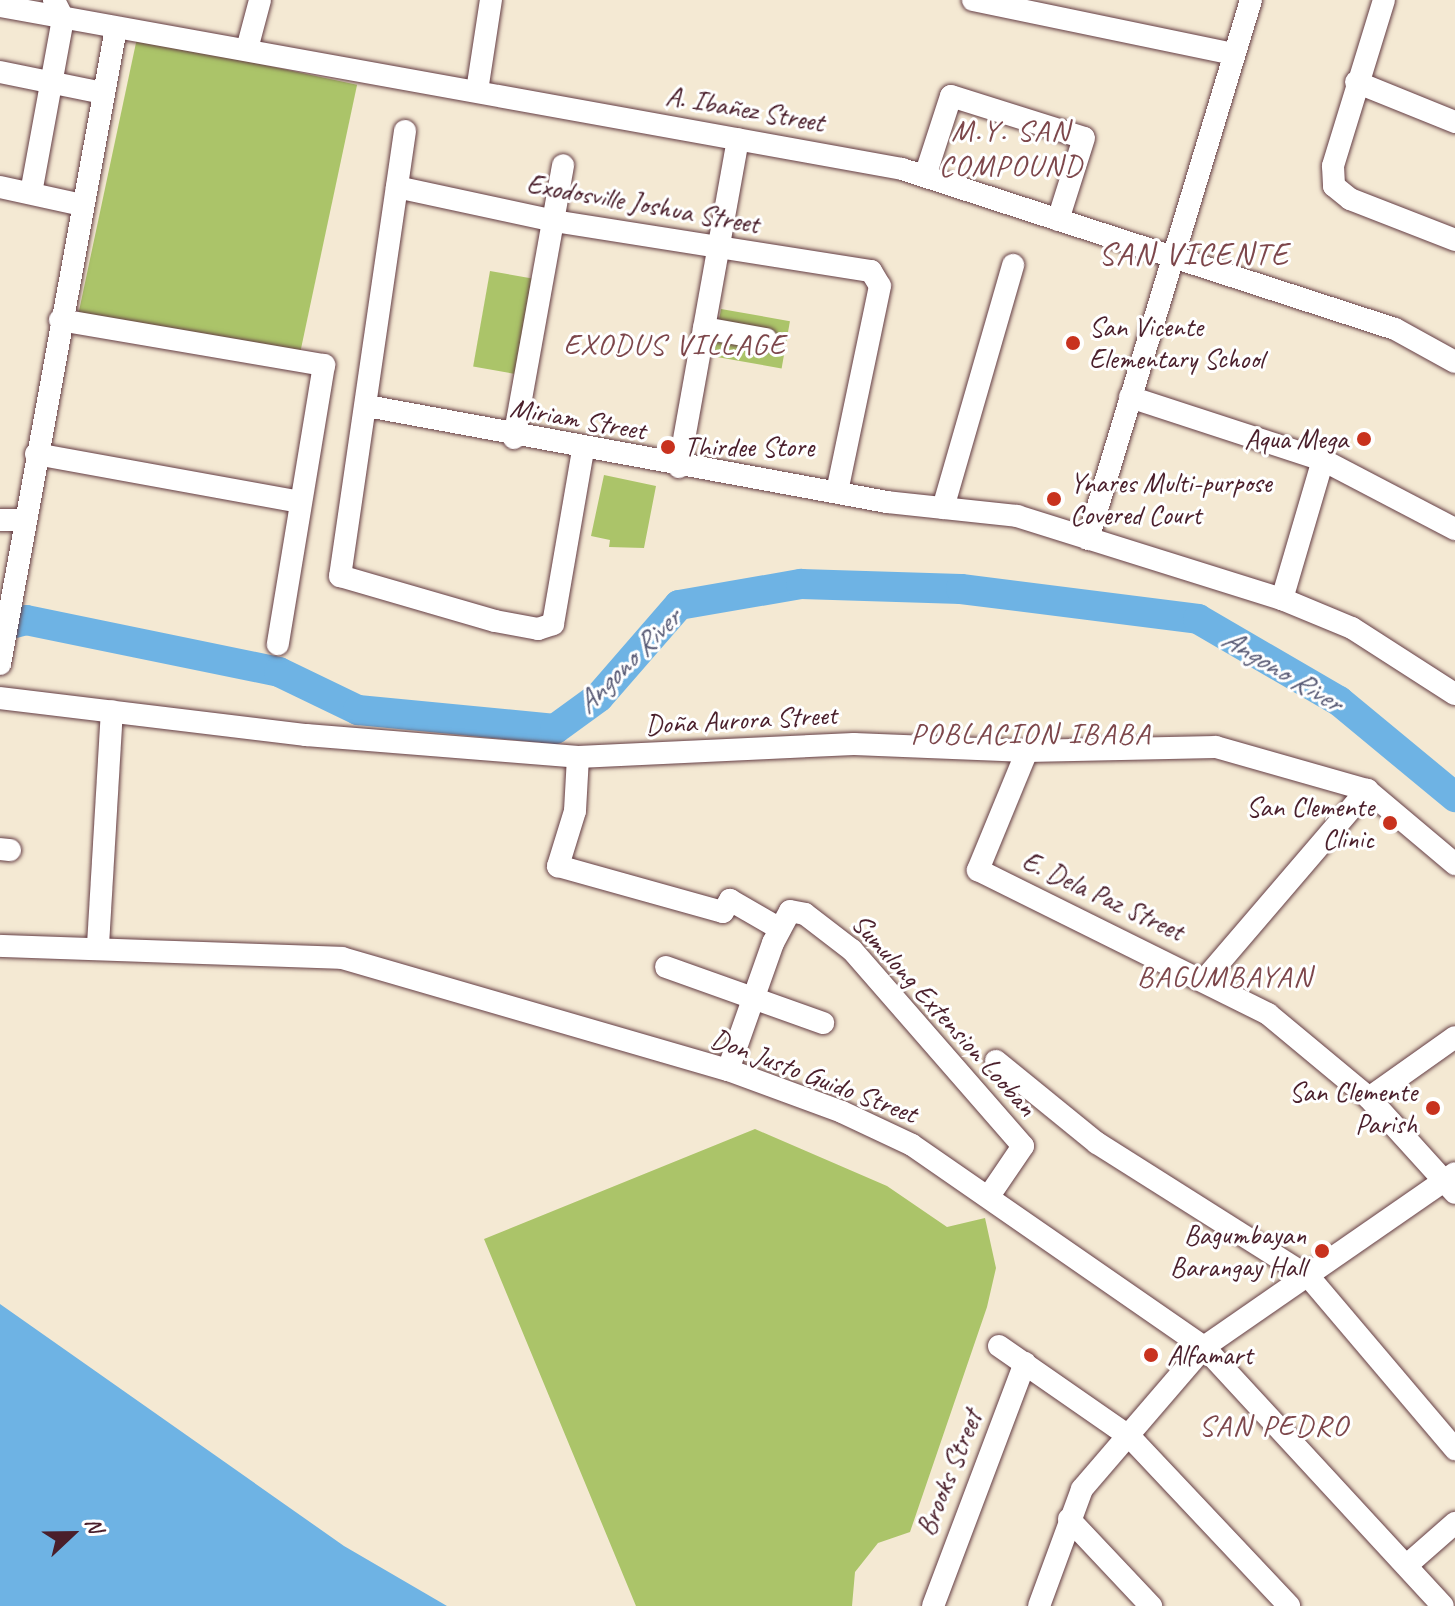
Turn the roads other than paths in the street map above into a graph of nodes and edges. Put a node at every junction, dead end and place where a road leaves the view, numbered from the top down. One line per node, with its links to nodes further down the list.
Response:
1 (260, 0): 9 (street)
2 (491, 0): 14 (street)
3 (973, 0): 10 (street)
4 (1251, 0): 10 (street)
5 (1384, 0): 13 (street)
6 (0, 6): 7 (street, A. Ibañez Street)
7 (58, 9): 8 (street, A. Ibañez Street); 12 (street)
8 (116, 28): 9 (street, A. Ibañez Street); 15 (street)
9 (247, 49): 14 (street, A. Ibañez Street)
10 (1233, 54): 29 (street)
11 (0, 72): 12 (street)
12 (53, 81): 15 (street); 23 (street)
13 (1356, 82): 16 (street); 27 (street)
14 (477, 91): 18 (street, A. Ibañez Street)
15 (103, 93): 24 (street)
16 (1455, 122)
17 (405, 131): 22 (street)
18 (738, 139): 20 (street, A. Ibañez Street); 28 (street)
19 (563, 165): 26 (street)
20 (925, 176): 25 (street, A. Ibañez Street); 25 (street)
21 (0, 187): 23 (street)
22 (397, 187): 26 (street, Exodosville Joshua Street); 36 (street)
23 (31, 193): 24 (street)
24 (82, 205): 31 (street)
25 (1058, 220): 29 (street, A. Ibañez Street)
26 (554, 221): 28 (street, Exodosville Joshua Street); 37 (street)
27 (1455, 240)
28 (718, 250): 32 (street); 42 (street, Exodosville Joshua Street)
29 (1175, 258): 34 (street, A. Ibañez Street); 35 (street)
30 (1013, 265): 44 (street)
31 (60, 320): 39 (street); 43 (street)
32 (704, 328): 33 (street); 41 (street)
33 (766, 339)
34 (1455, 362)
35 (1130, 397): 40 (street); 47 (street)
36 (367, 406): 37 (street, Miriam Street); 38 (street)
37 (514, 438): 38 (street, Miriam Street)
38 (583, 450): 41 (street, Miriam Street)
39 (36, 454): 43 (street); 45 (street)
40 (1323, 460): 46 (street); 48 (street)
41 (679, 467): 42 (street, Miriam Street)
42 (837, 491): 44 (street, Miriam Street)
43 (300, 502): 49 (street)
44 (943, 508): 47 (street, Miriam Street)
45 (11, 520): 50 (street)
46 (1455, 529)
47 (1088, 539): 48 (street, Miriam Street)
48 (1282, 599): 51 (street, Miriam Street)
49 (278, 644)
50 (1, 655)
51 (1455, 694)
52 (0, 698): 53 (street, Doña Aurora Street)
53 (112, 711): 55 (street, Doña Aurora Street); 59 (street)
54 (1027, 751): 55 (street, Doña Aurora Street); 56 (street, Doña Aurora Street); 62 (street, E. Dela Paz Street)
55 (578, 757): 58 (street)
56 (1367, 790): 57 (street, Doña Aurora Street); 62 (street)
57 (1455, 864)
58 (780, 929): 63 (street); 70 (street, Sumulong Extension Looban)
59 (98, 945): 60 (street, Don Justo Guido Street); 67 (street, Don Justo Guido Street)
60 (0, 946)
61 (666, 967): 63 (street)
62 (1206, 978): 68 (street, E. Dela Paz Street)
63 (752, 997): 64 (street); 67 (street)
64 (823, 1023)
65 (1455, 1037): 68 (street)
66 (996, 1061): 71 (street)
67 (728, 1070): 70 (street, Don Justo Guido Street)
68 (1369, 1098): 69 (street, E. Dela Paz Street)
69 (1451, 1181): 71 (street)
70 (989, 1196): 73 (street, Don Justo Guido Street)
71 (1309, 1277): 73 (street); 76 (street)
72 (999, 1346): 74 (street)
73 (1204, 1347): 75 (street); 79 (street, Don Justo Guido Street)
74 (1025, 1363): 75 (street); 81 (street, Brooks Street)
75 (1130, 1437): 77 (street); 83 (street)
76 (1455, 1449)
77 (1069, 1519): 80 (street); 82 (street)
78 (1455, 1523): 79 (street)
79 (1407, 1565): 84 (street, Don Justo Guido Street)
80 (1143, 1602)
81 (933, 1606)
82 (1039, 1606)
83 (1289, 1606)
84 (1443, 1606)

